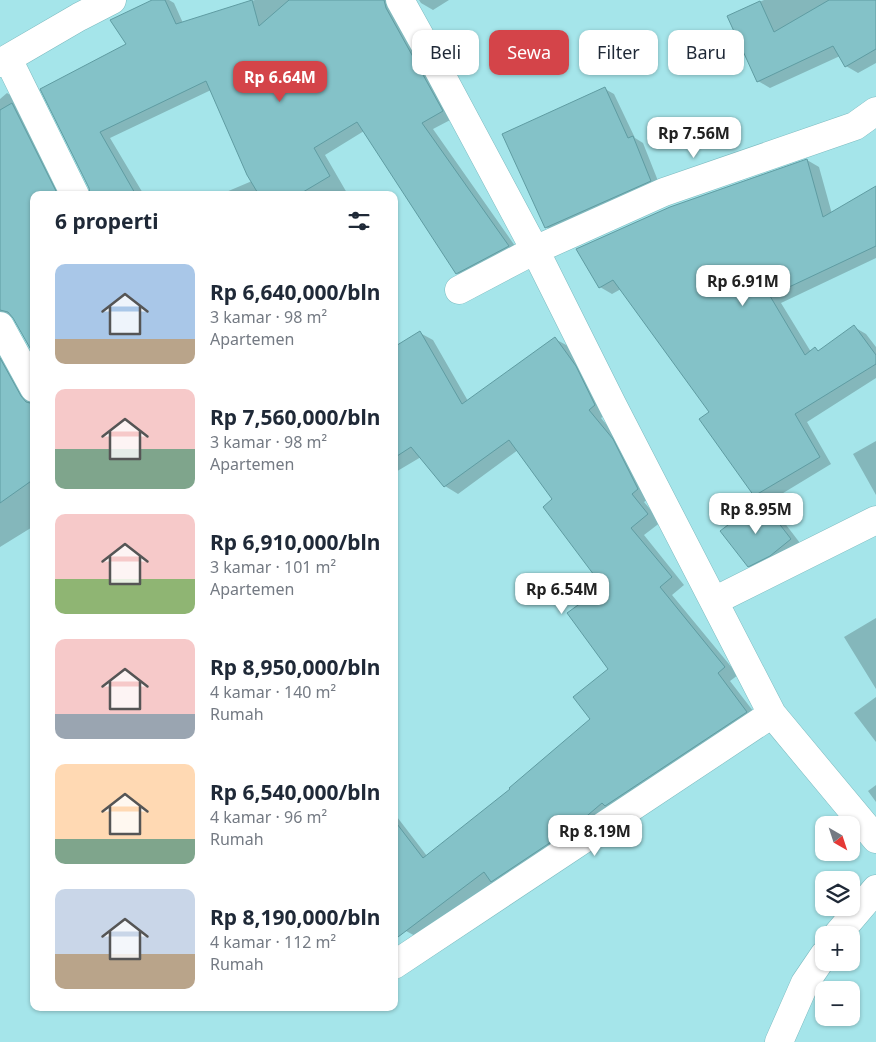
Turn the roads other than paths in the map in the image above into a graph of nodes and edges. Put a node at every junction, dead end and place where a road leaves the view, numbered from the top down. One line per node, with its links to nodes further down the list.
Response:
1 (112, 0): 3 (street)
2 (400, 0): 6 (street)
3 (4, 61): 5 (street)
4 (876, 112): 6 (street)
5 (73, 191)
6 (535, 250): 7 (street); 11 (street)
7 (458, 290)
8 (0, 326): 9 (street)
9 (30, 381)
10 (876, 520): 11 (street)
11 (714, 601): 12 (street)
12 (772, 714): 13 (street); 16 (street)
13 (876, 839)
14 (876, 889): 15 (street)
15 (845, 926)
16 (398, 963)
17 (815, 968): 18 (street)
18 (778, 1042)

